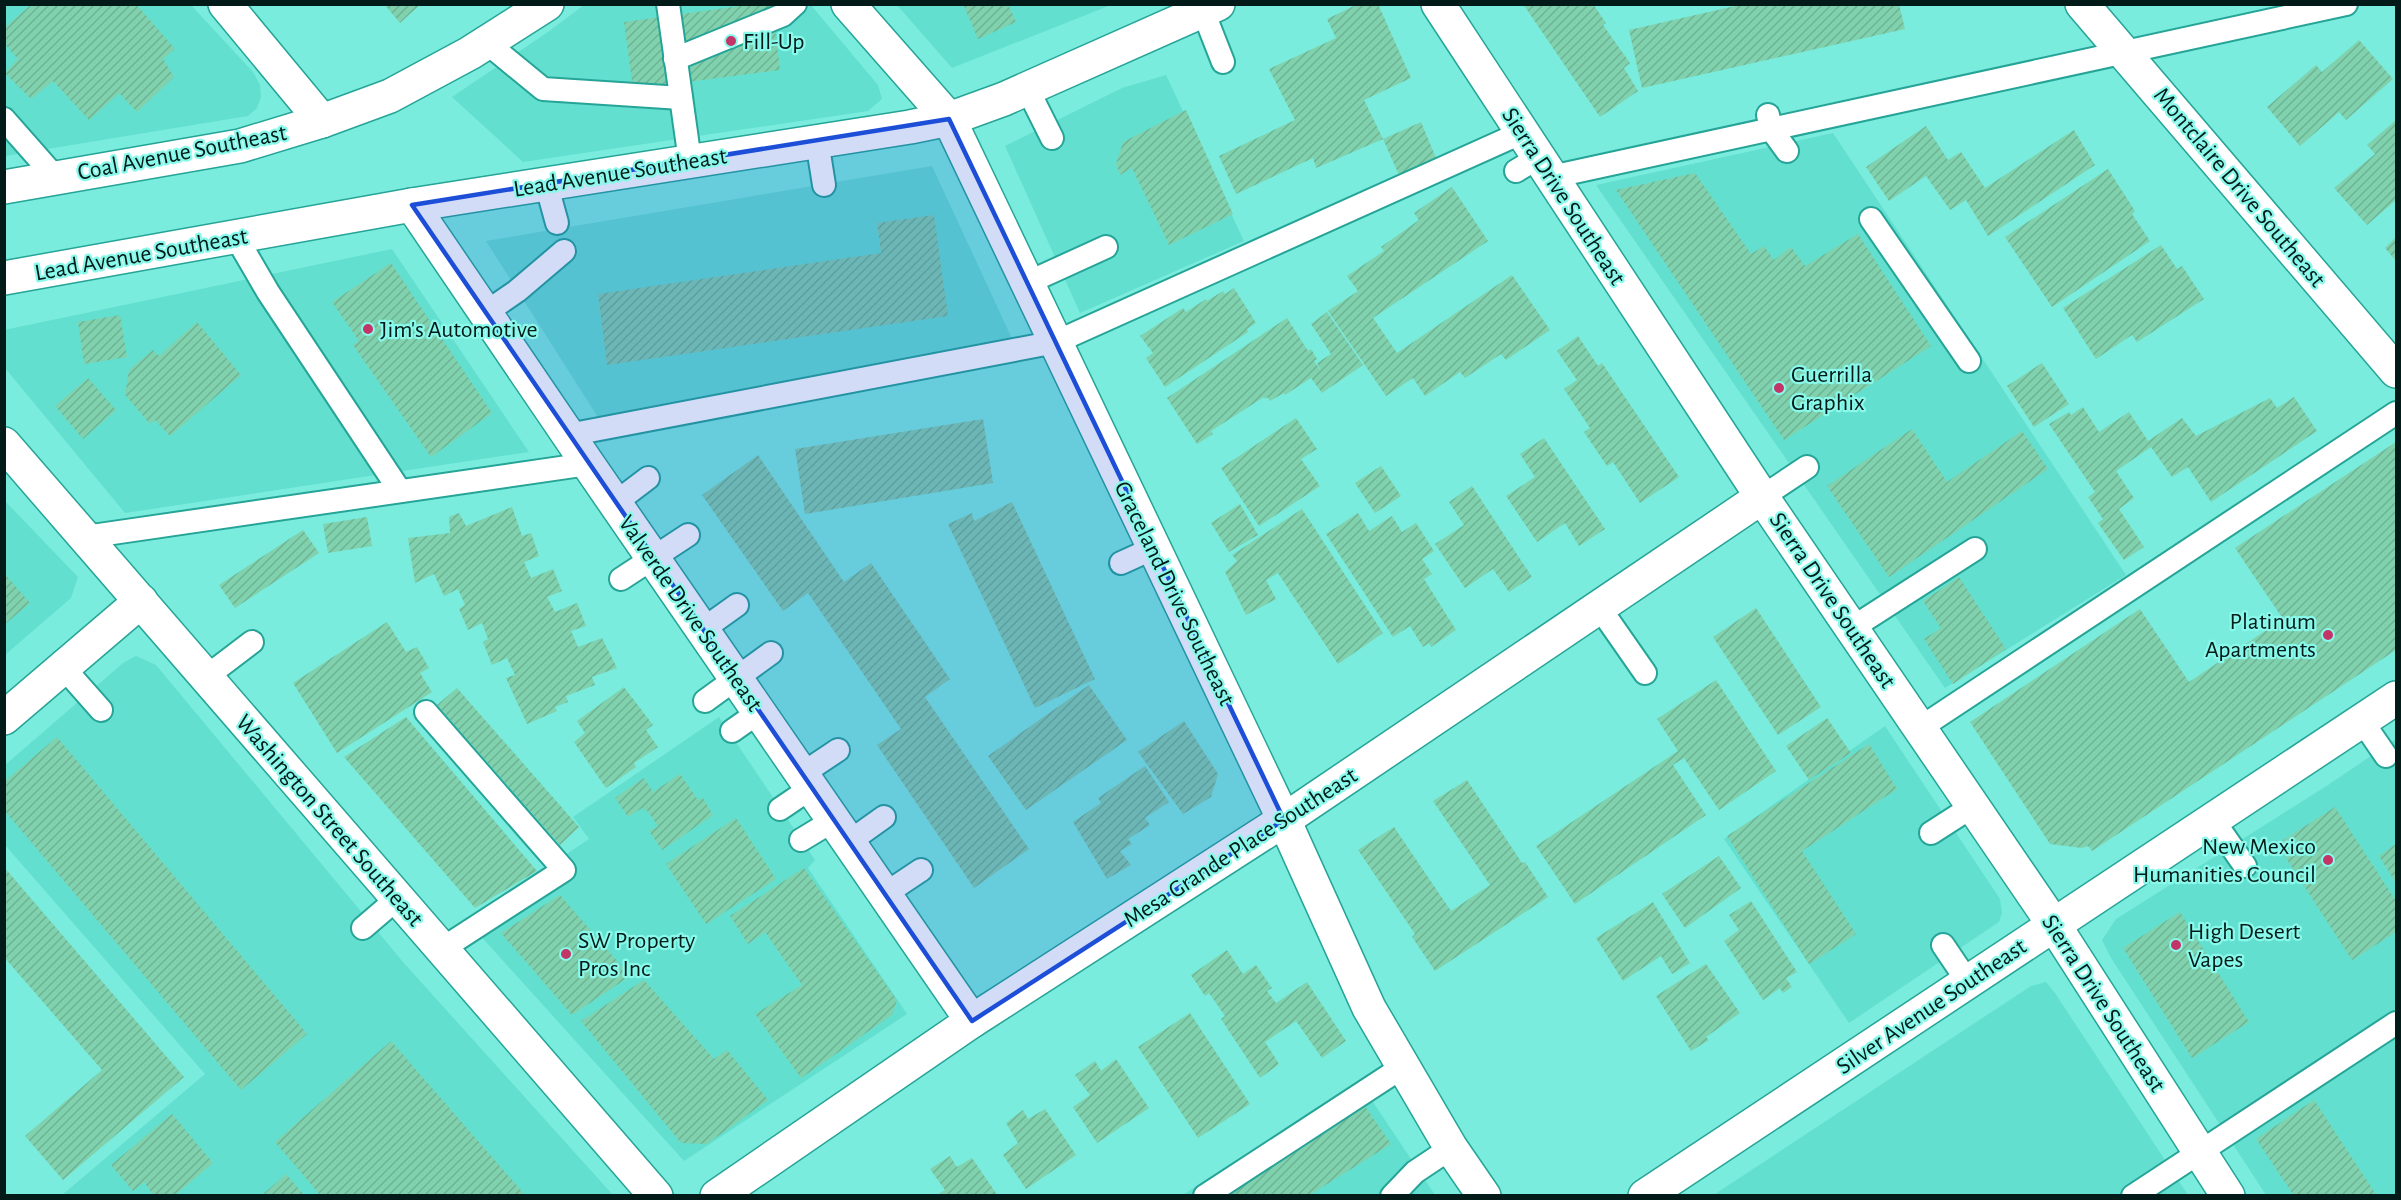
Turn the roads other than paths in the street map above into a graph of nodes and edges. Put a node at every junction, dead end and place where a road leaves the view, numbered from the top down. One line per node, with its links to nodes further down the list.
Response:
1 (225, 4): 18 (street)
2 (547, 4): 10 (street, Coal Avenue Southeast)
3 (668, 4): 12 (lane)
4 (795, 4): 12 (lane)
5 (848, 4): 17 (street, Graceland Drive Southeast)
6 (1438, 4): 23 (street, Sierra Drive Southeast)
7 (2082, 4): 11 (street, Montclaire Drive Southeast)
8 (2346, 4): 11 (lane)
9 (1210, 8): 13 (lane); 14 (street, Lead Avenue Southeast)
10 (487, 43): 15 (lane); 18 (street, Coal Avenue Southeast)
11 (2125, 53): 19 (lane); 40 (street, Montclaire Drive Southeast)
12 (675, 59): 15 (lane)
13 (1223, 62)
14 (1027, 88): 17 (street, Lead Avenue Southeast); 20 (lane)
15 (681, 98): 24 (lane)
16 (4, 119): 25 (lane)
17 (949, 119): 21 (street, Lead Avenue Southeast); 36 (street, Graceland Drive Southeast)
18 (322, 121): 25 (street, Coal Avenue Southeast)
19 (1769, 122): 22 (lane); 23 (lane)
20 (1052, 138)
21 (817, 141): 24 (street, Lead Avenue Southeast); 27 (lane)
22 (1787, 151)
23 (1532, 159): 38 (lane); 48 (street, Sierra Drive Southeast)
24 (690, 161): 26 (street, Lead Avenue Southeast)
25 (56, 178): 28 (street, Coal Avenue Southeast)
26 (546, 183): 29 (street, Lead Avenue Southeast); 31 (lane)
27 (824, 185)
28 (4, 187)
29 (412, 205): 32 (street, Lead Avenue Southeast); 37 (street, Valverde Drive Southeast)
30 (1871, 219): 39 (lane)
31 (557, 223)
32 (236, 237): 35 (street, Lead Avenue Southeast); 47 (lane)
33 (1106, 247): 36 (lane)
34 (564, 251): 37 (lane)
35 (4, 278)
36 (1027, 283): 38 (street, Graceland Drive Southeast)
37 (486, 314): 42 (street, Valverde Drive Southeast)
38 (1056, 342): 42 (lane); 52 (street, Graceland Drive Southeast)
39 (1969, 361)
40 (2397, 371)
41 (2397, 413): 75 (lane)
42 (568, 435): 44 (street, Valverde Drive Southeast)
43 (4, 444): 51 (street, Washington Street Southeast)
44 (588, 464): 47 (lane); 49 (street, Valverde Drive Southeast)
45 (1807, 468): 48 (lane)
46 (648, 478): 49 (lane)
47 (400, 491): 51 (lane)
48 (1762, 497): 59 (street, Mesa Grande Place Southeast); 60 (street, Sierra Drive Southeast)
49 (615, 503): 54 (street, Valverde Drive Southeast)
50 (688, 535): 54 (lane)
51 (85, 537): 57 (street, Washington Street Southeast)
52 (1154, 548): 55 (lane); 83 (street, Graceland Drive Southeast)
53 (1975, 549): 60 (lane)
54 (653, 559): 56 (lane); 61 (street, Valverde Drive Southeast)
55 (1121, 564)
56 (621, 579)
57 (141, 601): 64 (street); 66 (street, Washington Street Southeast)
58 (737, 605): 61 (lane)
59 (1599, 607): 65 (lane); 83 (street, Mesa Grande Place Southeast)
60 (1852, 628): 75 (street, Sierra Drive Southeast)
61 (702, 630): 67 (street, Valverde Drive Southeast)
62 (252, 642): 66 (lane)
63 (771, 653): 67 (lane)
64 (63, 667): 70 (lane); 73 (street)
65 (1645, 673)
66 (206, 677): 91 (street, Washington Street Southeast)
67 (735, 678): 69 (lane); 72 (street, Valverde Drive Southeast)
68 (2397, 698): 74 (street, Silver Avenue Southeast)
69 (705, 701)
70 (101, 710)
71 (426, 712): 95 (lane)
72 (759, 712): 76 (lane); 79 (street, Valverde Drive Southeast)
73 (4, 718)
74 (2362, 721): 78 (lane); 84 (street, Silver Avenue Southeast)
75 (1920, 728): 80 (street, Sierra Drive Southeast)
76 (732, 731)
77 (838, 750): 79 (lane)
78 (2386, 756)
79 (807, 781): 81 (lane); 85 (street, Valverde Drive Southeast)
80 (1973, 807): 86 (lane); 92 (street, Sierra Drive Southeast)
81 (780, 809)
82 (884, 817): 85 (lane)
83 (1284, 820): 97 (street, Mesa Grande Place Southeast); 99 (street, Graceland Drive Southeast)
84 (2213, 820): 88 (lane); 92 (street, Silver Avenue Southeast)
85 (841, 831): 87 (lane); 90 (street, Valverde Drive Southeast)
86 (1931, 833)
87 (801, 840)
88 (2245, 866)
89 (921, 870): 90 (lane)
90 (885, 894): 97 (street, Valverde Drive Southeast)
91 (398, 898): 93 (lane); 95 (street, Washington Street Southeast)
92 (2054, 925): 96 (street, Silver Avenue Southeast); 101 (street, Sierra Drive Southeast)
93 (363, 928)
94 (1943, 945): 96 (lane)
95 (442, 949): 102 (street, Washington Street Southeast)
96 (1968, 982): 107 (street, Silver Avenue Southeast)
97 (972, 1021): 103 (street, Mesa Grande Place Southeast)
98 (2397, 1023): 101 (lane)
99 (1404, 1066): 100 (street, Graceland Drive Southeast); 104 (lane)
100 (1451, 1148): 105 (lane); 106 (street, Graceland Drive Southeast)
101 (2200, 1152): 108 (lane); 109 (street, Sierra Drive Southeast)
102 (656, 1196)
103 (717, 1196)
104 (1205, 1196)
105 (1392, 1196)
106 (1484, 1196)
107 (1645, 1196)
108 (2133, 1196)
109 (2228, 1196)

